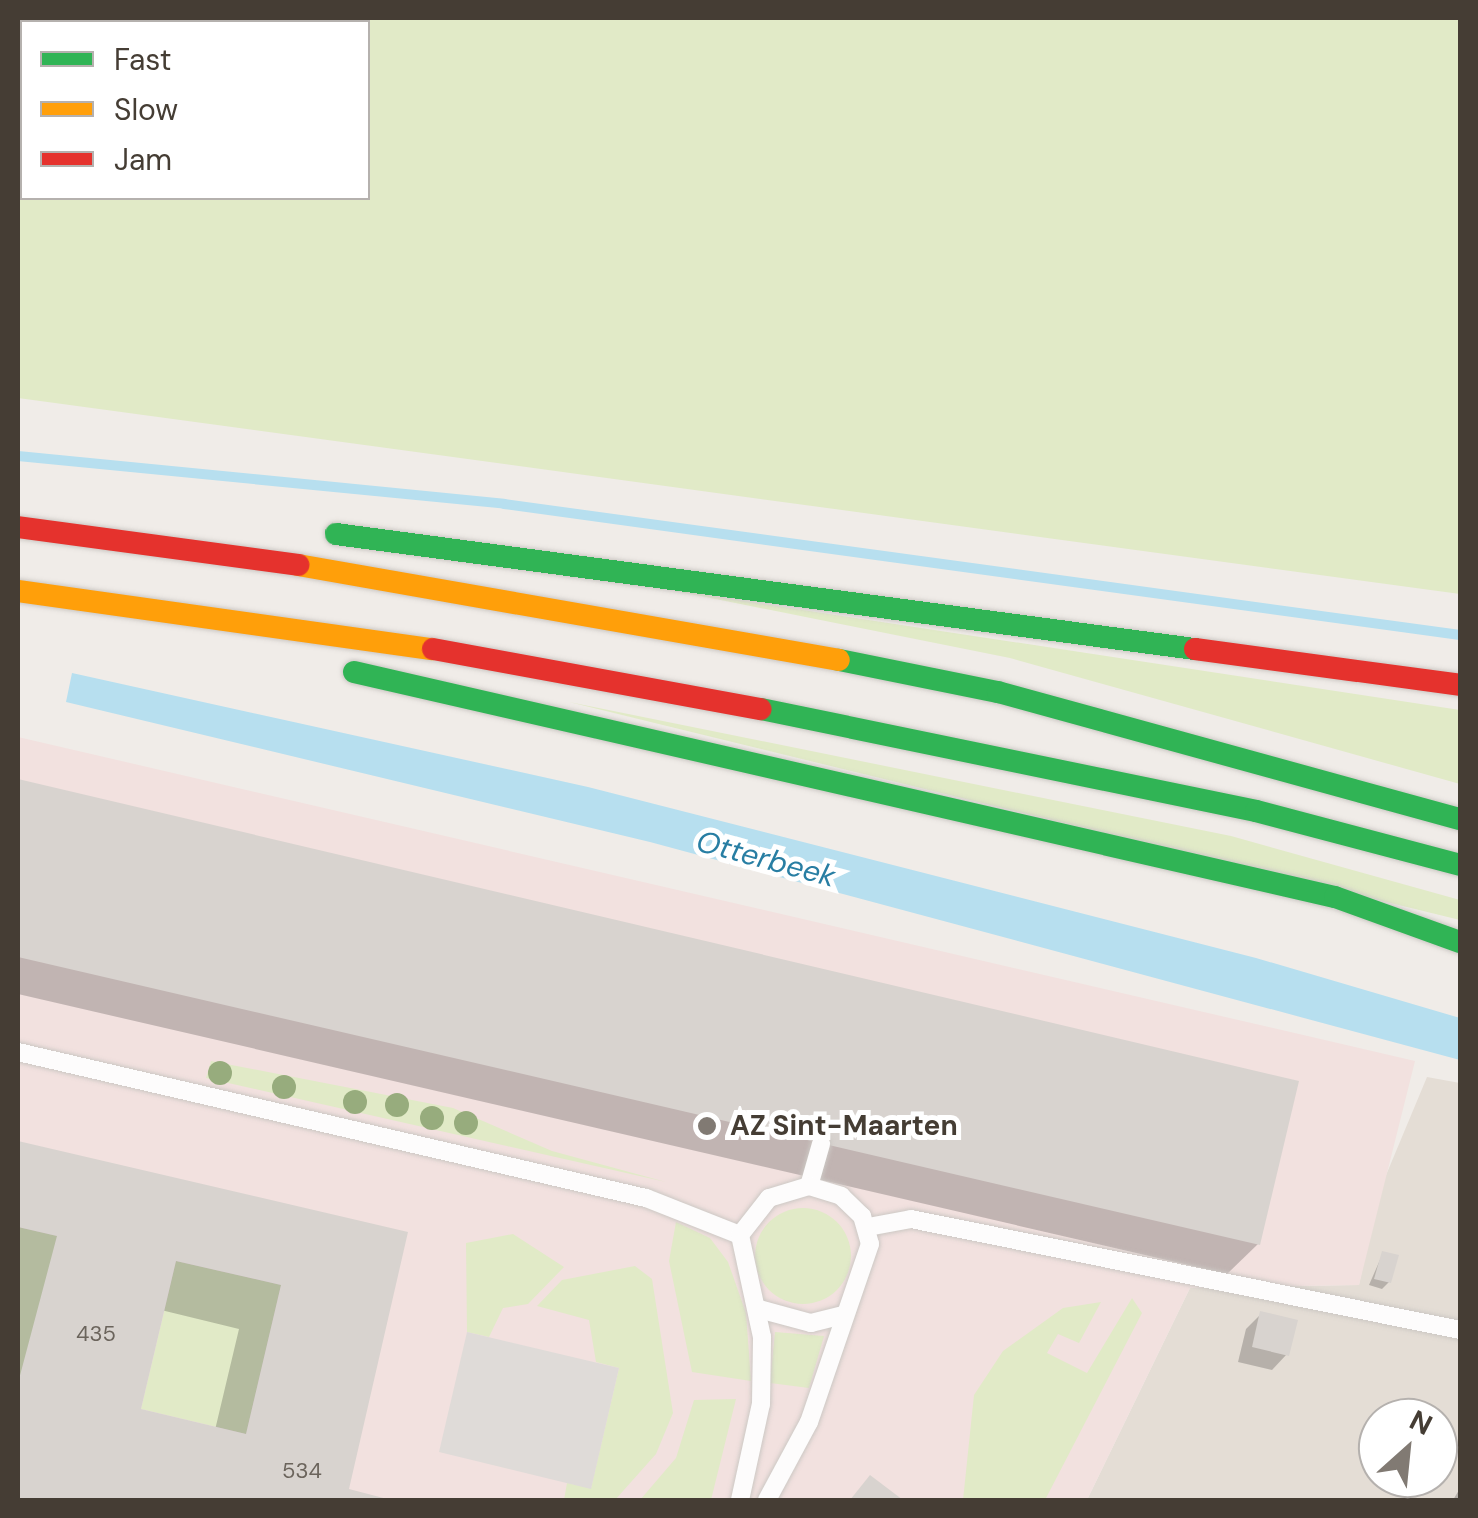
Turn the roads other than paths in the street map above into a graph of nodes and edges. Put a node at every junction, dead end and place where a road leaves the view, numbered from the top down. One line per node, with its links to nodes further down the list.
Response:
1 (180, 520): 4 (highway)
2 (18, 527): 4 (highway)
3 (316, 532): 9 (highway)
4 (100, 536): 10 (highway)
5 (18, 591): 6 (highway)
6 (96, 598): 7 (highway); 11 (highway)
7 (261, 653)
8 (335, 668): 12 (highway)
9 (1460, 686)
10 (1460, 819)
11 (1460, 865)
12 (1460, 942)
13 (18, 1052): 17 (lane)
14 (821, 1144): 15 (lane)
15 (809, 1186): 16 (lane); 17 (lane)
16 (868, 1227): 19 (lane); 20 (lane)
17 (740, 1235): 18 (lane)
18 (759, 1308): 19 (lane); 21 (lane)
19 (842, 1315): 22 (lane)
20 (1460, 1330)
21 (740, 1500)
22 (767, 1500)

